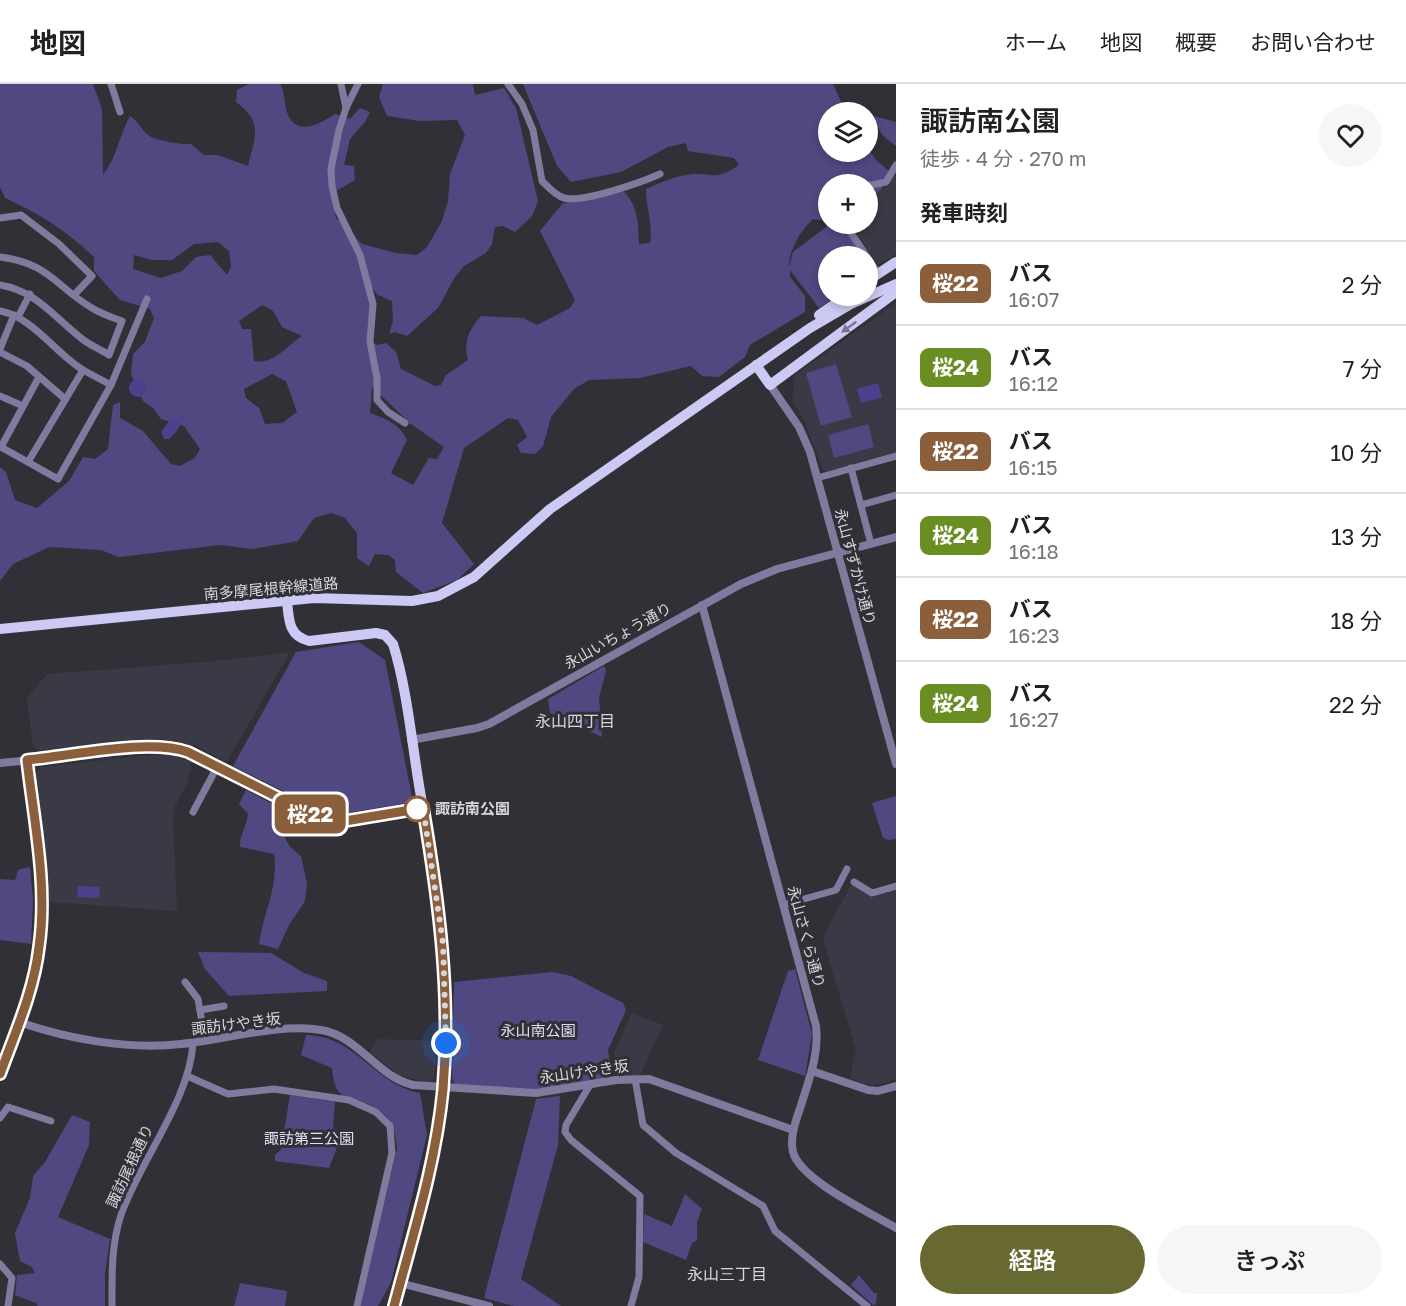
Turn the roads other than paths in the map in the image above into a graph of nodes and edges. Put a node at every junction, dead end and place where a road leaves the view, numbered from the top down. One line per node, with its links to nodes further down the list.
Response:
1 (111, 84): 6 (street)
2 (341, 84): 5 (street)
3 (358, 84): 5 (street)
4 (508, 84): 8 (street)
5 (346, 108): 34 (street)
6 (120, 112)
7 (896, 165): 9 (street)
8 (660, 174)
9 (878, 184)
10 (0, 218): 18 (street)
11 (0, 257): 18 (street)
12 (896, 262): 13 (main road)
13 (878, 273)
14 (896, 284): 26 (main road, 南多摩尾根幹線道路)
15 (0, 285): 17 (street)
16 (896, 292): 29 (main road, one-way to 29)
17 (30, 294): 22 (street); 23 (street)
18 (74, 295): 23 (street)
19 (147, 299): 24 (street)
20 (832, 306): 26 (main road, 南多摩尾根幹線道路)
21 (0, 311): 22 (street)
22 (16, 316): 25 (street); 27 (street)
23 (122, 321): 24 (street)
24 (136, 327): 30 (street)
25 (0, 351): 28 (street)
26 (756, 365): 29 (main road); 45 (main road, 南多摩尾根幹線道路)
27 (83, 369): 30 (street); 32 (street)
28 (39, 377): 32 (street); 33 (street)
29 (770, 384): 39 (street, 永山すずかけ通り)
30 (111, 385): 37 (street)
31 (0, 396): 33 (street)
32 (65, 399): 37 (street)
33 (23, 406): 35 (street)
34 (405, 423)
35 (4, 433): 37 (street)
36 (896, 456): 38 (street)
37 (28, 462)
38 (851, 468): 39 (street); 41 (street)
39 (817, 478): 44 (street, 永山すずかけ通り)
40 (896, 495): 41 (street)
41 (861, 505): 43 (street)
42 (896, 537): 43 (street, 永山いちょう通り)
43 (871, 544): 44 (street, 永山いちょう通り)
44 (838, 552): 46 (street, 永山いちょう通り); 51 (street, 永山すずかけ通り)
45 (287, 601): 47 (main road, 南多摩尾根幹線道路); 48 (main road)
46 (702, 605): 48 (street, 永山いちょう通り); 58 (street, 永山さくら通り)
47 (0, 629)
48 (411, 740): 53 (main road)
49 (27, 760): 50 (street); 52 (street); 62 (street)
50 (0, 763)
51 (896, 764)
52 (218, 767): 53 (street); 54 (street)
53 (423, 808): 71 (main road)
54 (193, 812)
55 (847, 869): 58 (street)
56 (854, 882): 57 (street)
57 (896, 886)
58 (783, 905): 65 (street, 永山さくら通り)
59 (186, 982): 61 (street)
60 (224, 1006): 61 (street)
61 (200, 1010): 63 (street)
62 (19, 1022): 64 (street, 諏訪けやき坂); 66 (street)
63 (205, 1040): 64 (street, 諏訪けやき坂); 71 (street, 諏訪けやき坂)
64 (193, 1043): 67 (street, 諏訪尾根通り)
65 (812, 1071): 70 (street); 74 (street, 永山さくら通り)
66 (0, 1074)
67 (187, 1076): 81 (street, 諏訪尾根通り); 82 (street)
68 (635, 1078): 69 (street, 永山けやき坂); 74 (street, 永山けやき坂); 86 (street)
69 (590, 1085): 71 (street, 永山けやき坂); 85 (street)
70 (896, 1086)
71 (443, 1089): 79 (main road)
72 (0, 1118): 73 (street)
73 (51, 1121)
74 (793, 1130): 75 (street, 永山さくら通り)
75 (896, 1228)
76 (0, 1264): 77 (street)
77 (10, 1275): 78 (street); 80 (street)
78 (0, 1277)
79 (400, 1283): 83 (main road); 84 (street)
80 (8, 1306)
81 (112, 1306)
82 (357, 1306)
83 (394, 1306)
84 (489, 1306)
85 (632, 1306)
86 (867, 1306)

